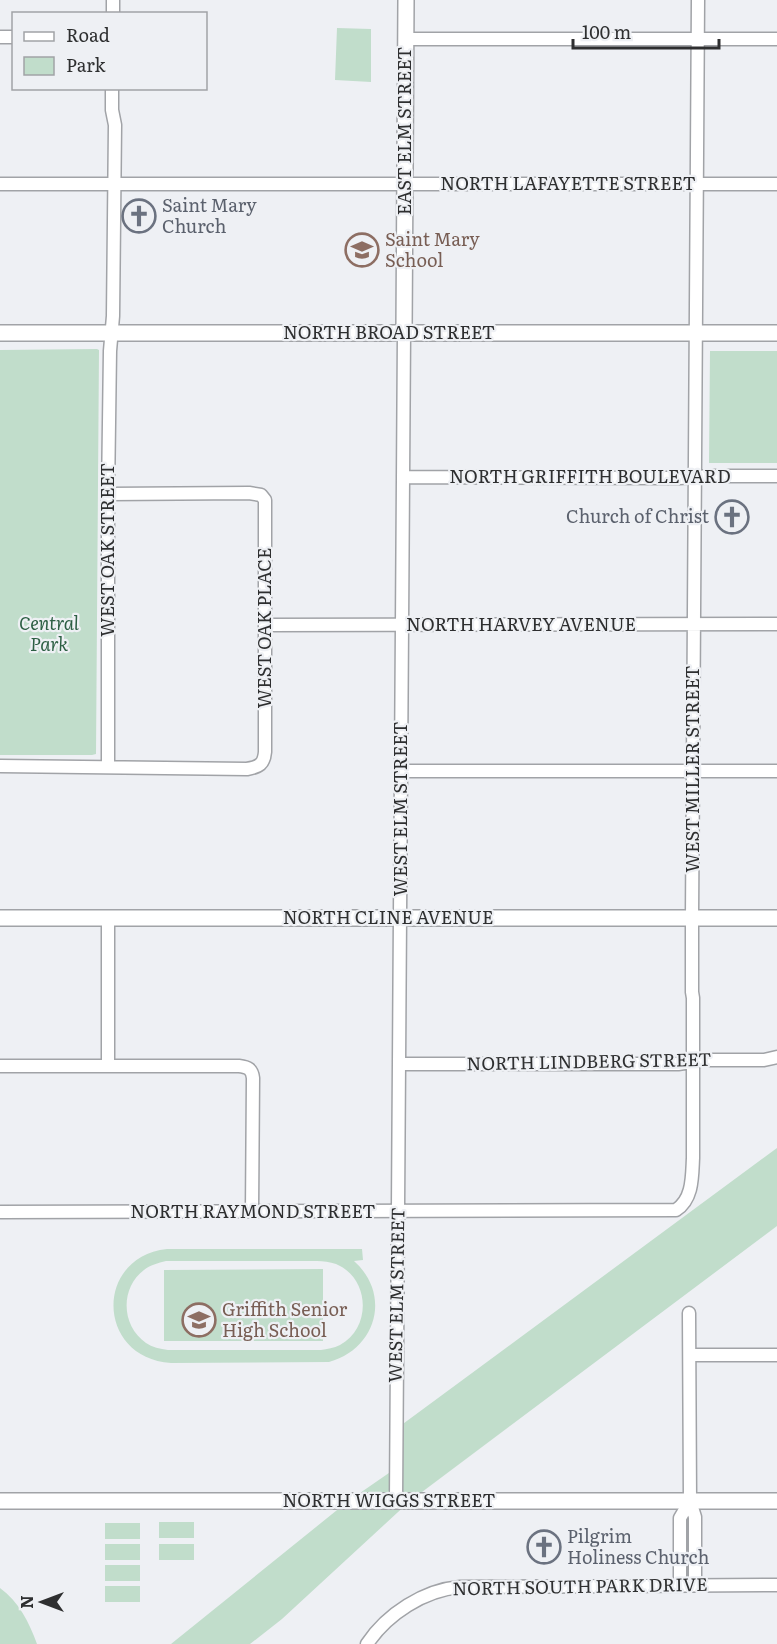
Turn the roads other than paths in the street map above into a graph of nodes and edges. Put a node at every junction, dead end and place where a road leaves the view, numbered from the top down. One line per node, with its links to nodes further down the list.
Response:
1 (406, 0): 3 (street, EAST ELM STREET)
2 (698, 0): 4 (street, WEST MILLER STREET)
3 (406, 39): 4 (street); 9 (street, EAST ELM STREET)
4 (698, 39): 5 (street); 10 (street, WEST MILLER STREET)
5 (777, 39)
6 (112, 90): 8 (street, WEST OAK STREET)
7 (0, 184): 8 (street, NORTH LAFAYETTE STREET)
8 (114, 184): 9 (street, NORTH LAFAYETTE STREET); 13 (street, WEST OAK STREET)
9 (405, 184): 10 (street, NORTH LAFAYETTE STREET); 14 (street, EAST ELM STREET)
10 (696, 184): 11 (street, NORTH LAFAYETTE STREET); 15 (street, WEST MILLER STREET)
11 (777, 184)
12 (0, 333): 13 (street, NORTH BROAD STREET)
13 (112, 333): 14 (street, NORTH BROAD STREET); 20 (street, WEST OAK STREET)
14 (404, 333): 15 (street, NORTH BROAD STREET); 18 (street, WEST ELM STREET)
15 (696, 333): 16 (street, NORTH BROAD STREET); 19 (street, WEST MILLER STREET)
16 (777, 333)
17 (777, 476): 19 (street, NORTH GRIFFITH BOULEVARD)
18 (403, 477): 19 (street, NORTH GRIFFITH BOULEVARD); 24 (street, WEST ELM STREET)
19 (695, 477): 21 (street, WEST MILLER STREET)
20 (108, 494): 23 (street, WEST OAK PLACE); 26 (street, WEST OAK STREET)
21 (694, 624): 22 (street, NORTH HARVEY AVENUE); 24 (street, NORTH HARVEY AVENUE); 28 (street, WEST MILLER STREET)
22 (777, 624)
23 (265, 625): 24 (street, NORTH HARVEY AVENUE); 26 (street, WEST OAK PLACE)
24 (402, 625): 27 (street, WEST ELM STREET)
25 (0, 766): 26 (street)
26 (108, 766)
27 (401, 771): 28 (street); 32 (street, WEST ELM STREET)
28 (693, 771): 29 (street); 33 (street, WEST MILLER STREET)
29 (777, 771)
30 (0, 918): 31 (street, NORTH CLINE AVENUE)
31 (108, 918): 32 (street, NORTH CLINE AVENUE); 39 (street)
32 (401, 918): 33 (street, NORTH CLINE AVENUE); 37 (street, WEST ELM STREET)
33 (692, 918): 34 (street, NORTH CLINE AVENUE); 36 (street, WEST MILLER STREET)
34 (777, 918)
35 (777, 1057): 36 (street, NORTH LINDBERG STREET)
36 (693, 1062): 37 (street, NORTH LINDBERG STREET); 40 (street, WEST MILLER STREET)
37 (400, 1064): 41 (street, WEST ELM STREET)
38 (0, 1066): 39 (street)
39 (108, 1066): 42 (street)
40 (684, 1204): 41 (street, NORTH RAYMOND STREET)
41 (398, 1210): 42 (street, NORTH RAYMOND STREET); 50 (street, WEST ELM STREET)
42 (252, 1211): 43 (street, NORTH RAYMOND STREET)
43 (0, 1212)
44 (689, 1313): 45 (street)
45 (690, 1355): 46 (street); 47 (street)
46 (777, 1355)
47 (690, 1501): 48 (street, NORTH WIGGS STREET); 50 (street, NORTH WIGGS STREET); 51 (street); 52 (street)
48 (777, 1501)
49 (0, 1502): 50 (street, NORTH WIGGS STREET)
50 (396, 1502)
51 (680, 1585): 52 (street, NORTH SOUTH PARK DRIVE); 54 (street, NORTH SOUTH PARK DRIVE)
52 (695, 1585): 53 (street, NORTH SOUTH PARK DRIVE)
53 (777, 1585)
54 (367, 1644)

